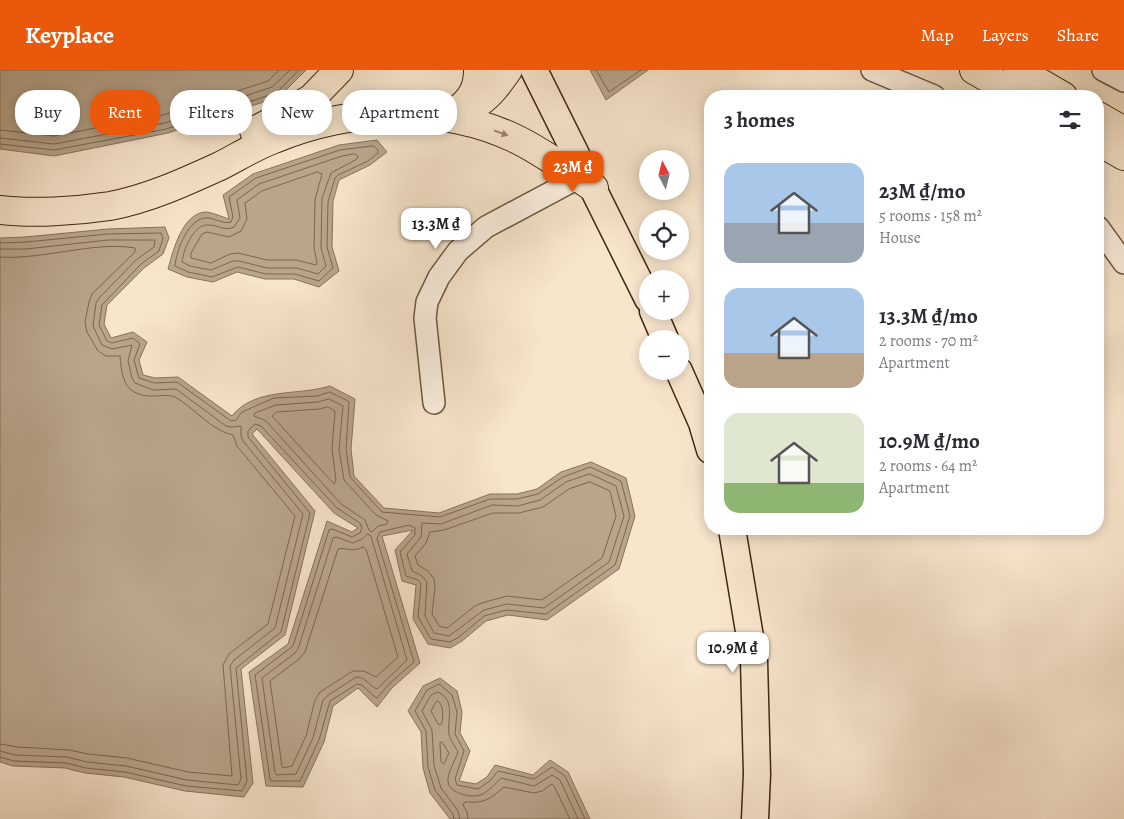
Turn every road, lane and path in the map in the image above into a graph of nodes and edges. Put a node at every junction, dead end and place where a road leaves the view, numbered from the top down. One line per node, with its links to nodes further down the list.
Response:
1 (339, 70): 22 (highway)
2 (478, 70): 13 (highway)
3 (508, 70): 14 (highway)
4 (534, 70): 21 (main road)
5 (872, 70): 10 (street)
6 (974, 70): 11 (highway)
7 (1018, 70): 12 (highway)
8 (1103, 70): 9 (street)
9 (1124, 81)
10 (920, 90)
11 (1009, 90)
12 (1053, 90)
13 (457, 107)
14 (457, 110)
15 (457, 117): 21 (highway, one-way to 21)
16 (342, 119): 23 (highway)
17 (1104, 119): 18 (highway)
18 (1124, 131)
19 (1104, 144): 20 (highway)
20 (1124, 156)
21 (586, 183): 26 (main road); 28 (street)
22 (0, 195)
23 (0, 210)
24 (1104, 235): 25 (street)
25 (1124, 263)
26 (639, 282)
27 (684, 380): 29 (main road)
28 (434, 403)
29 (704, 430)
30 (733, 535): 31 (main road)
31 (755, 819)

